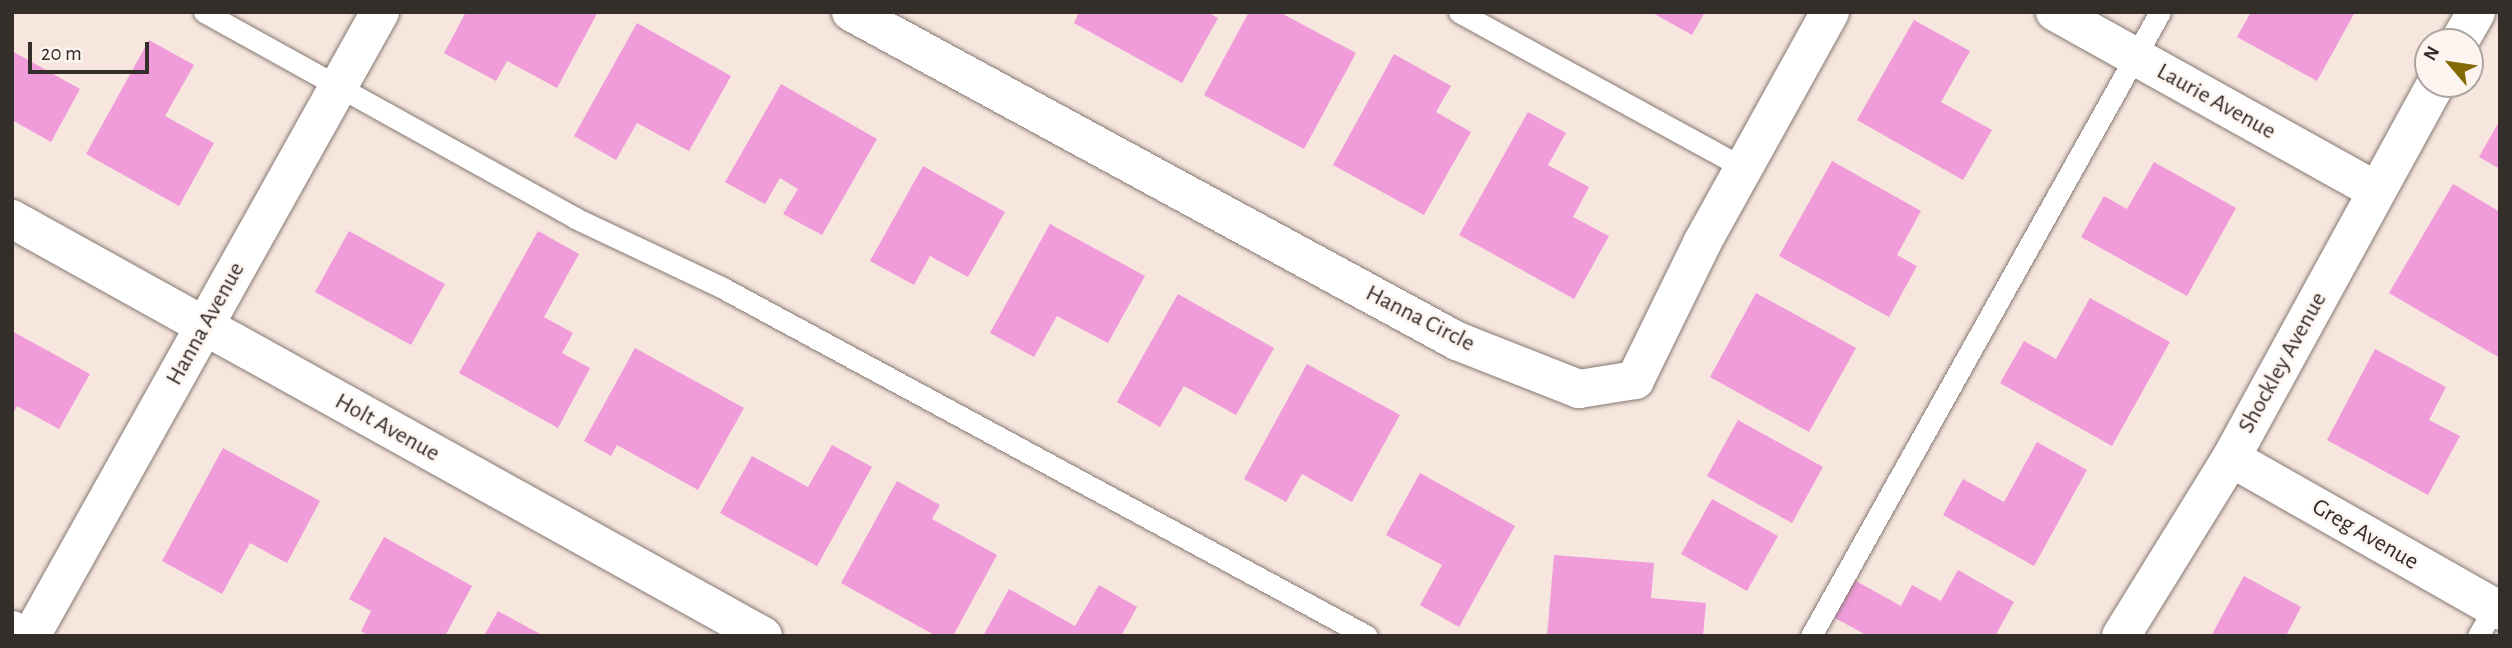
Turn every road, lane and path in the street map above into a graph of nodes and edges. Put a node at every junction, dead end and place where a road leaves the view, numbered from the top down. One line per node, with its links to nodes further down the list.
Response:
1 (204, 12): 11 (lane)
2 (380, 12): 11 (street, Hanna Avenue)
3 (851, 12): 13 (street, Hanna Circle)
4 (1460, 12): 13 (lane)
5 (1830, 12): 13 (street, Hanna Circle)
6 (2055, 12): 10 (street, Laurie Avenue)
7 (2160, 12): 10 (lane)
8 (2476, 12): 9 (street)
9 (2467, 28)
10 (2135, 57): 14 (street, Laurie Avenue); 24 (lane)
11 (338, 88): 16 (street, Hanna Avenue); 23 (lane)
12 (2428, 98): 14 (street, Shockley Avenue)
13 (1744, 168)
14 (2377, 191): 17 (street, Shockley Avenue)
15 (12, 219): 16 (street, Holt Avenue)
16 (204, 327): 21 (street, Hanna Avenue); 22 (street, Holt Avenue)
17 (2231, 458): 18 (street, Greg Avenue); 25 (street, Shockley Avenue)
18 (2493, 613)
19 (12, 630): 20 (street)
20 (23, 636)
21 (31, 636)
22 (763, 636)
23 (1367, 636)
24 (1811, 636)
25 (2121, 636)

